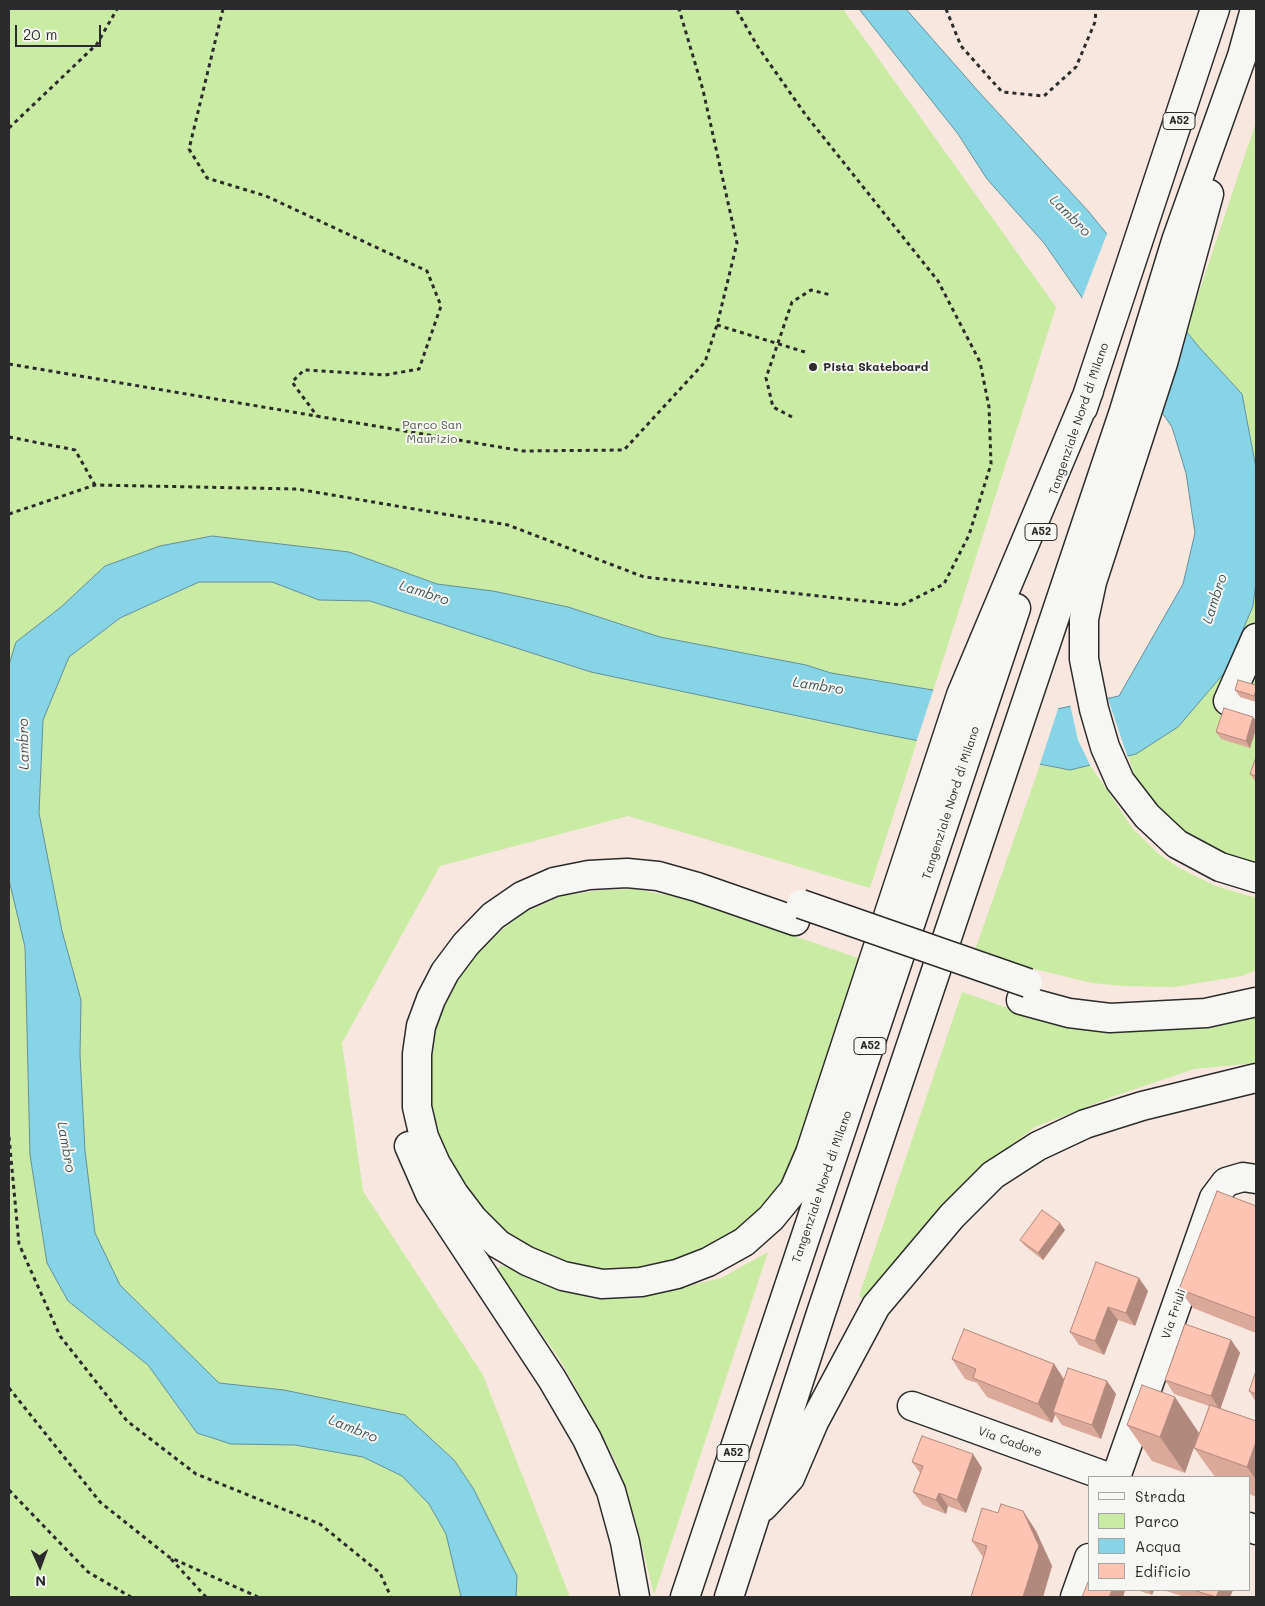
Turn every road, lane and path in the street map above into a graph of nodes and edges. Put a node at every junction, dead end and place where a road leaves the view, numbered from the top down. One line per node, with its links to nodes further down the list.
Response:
1 (117, 9): 9 (path)
2 (223, 9): 15 (path)
3 (679, 9): 11 (path)
4 (736, 9): 19 (path)
5 (946, 9): 6 (path)
6 (1096, 9)
7 (1215, 9): 23 (main road, Tangenziale Nord di Milano / A52)
8 (1255, 9): 17 (main road)
9 (9, 128)
10 (831, 295): 12 (path)
11 (717, 325): 12 (path); 15 (path)
12 (778, 343): 13 (path); 16 (path)
13 (805, 352)
14 (9, 364): 15 (path)
15 (317, 416)
16 (792, 417)
17 (1133, 418): 24 (main road); 37 (main road)
18 (9, 437): 19 (path)
19 (95, 485): 20 (path)
20 (9, 514)
21 (1256, 638): 22 (main road)
22 (1253, 713)
23 (947, 776): 25 (main road); 45 (main road, Tangenziale Nord di Milano / A52)
24 (1256, 878)
25 (798, 912): 27 (main road); 44 (main road)
26 (1256, 984): 27 (main road)
27 (1025, 992): 28 (main road)
28 (1256, 1002)
29 (1256, 1078): 37 (main road)
30 (9, 1137): 43 (path)
31 (1256, 1179): 35 (main road, Via Friuli)
32 (9, 1388): 38 (path)
33 (912, 1406): 34 (main road, Via Cadore)
34 (1105, 1476)
35 (1116, 1476)
36 (9, 1490): 40 (path)
37 (757, 1514): 46 (main road)
38 (168, 1557): 41 (path); 42 (path)
39 (1088, 1561): 47 (main road)
40 (131, 1597)
41 (206, 1597)
42 (258, 1597)
43 (391, 1597)
44 (636, 1597)
45 (685, 1597)
46 (729, 1597)
47 (1076, 1597)

